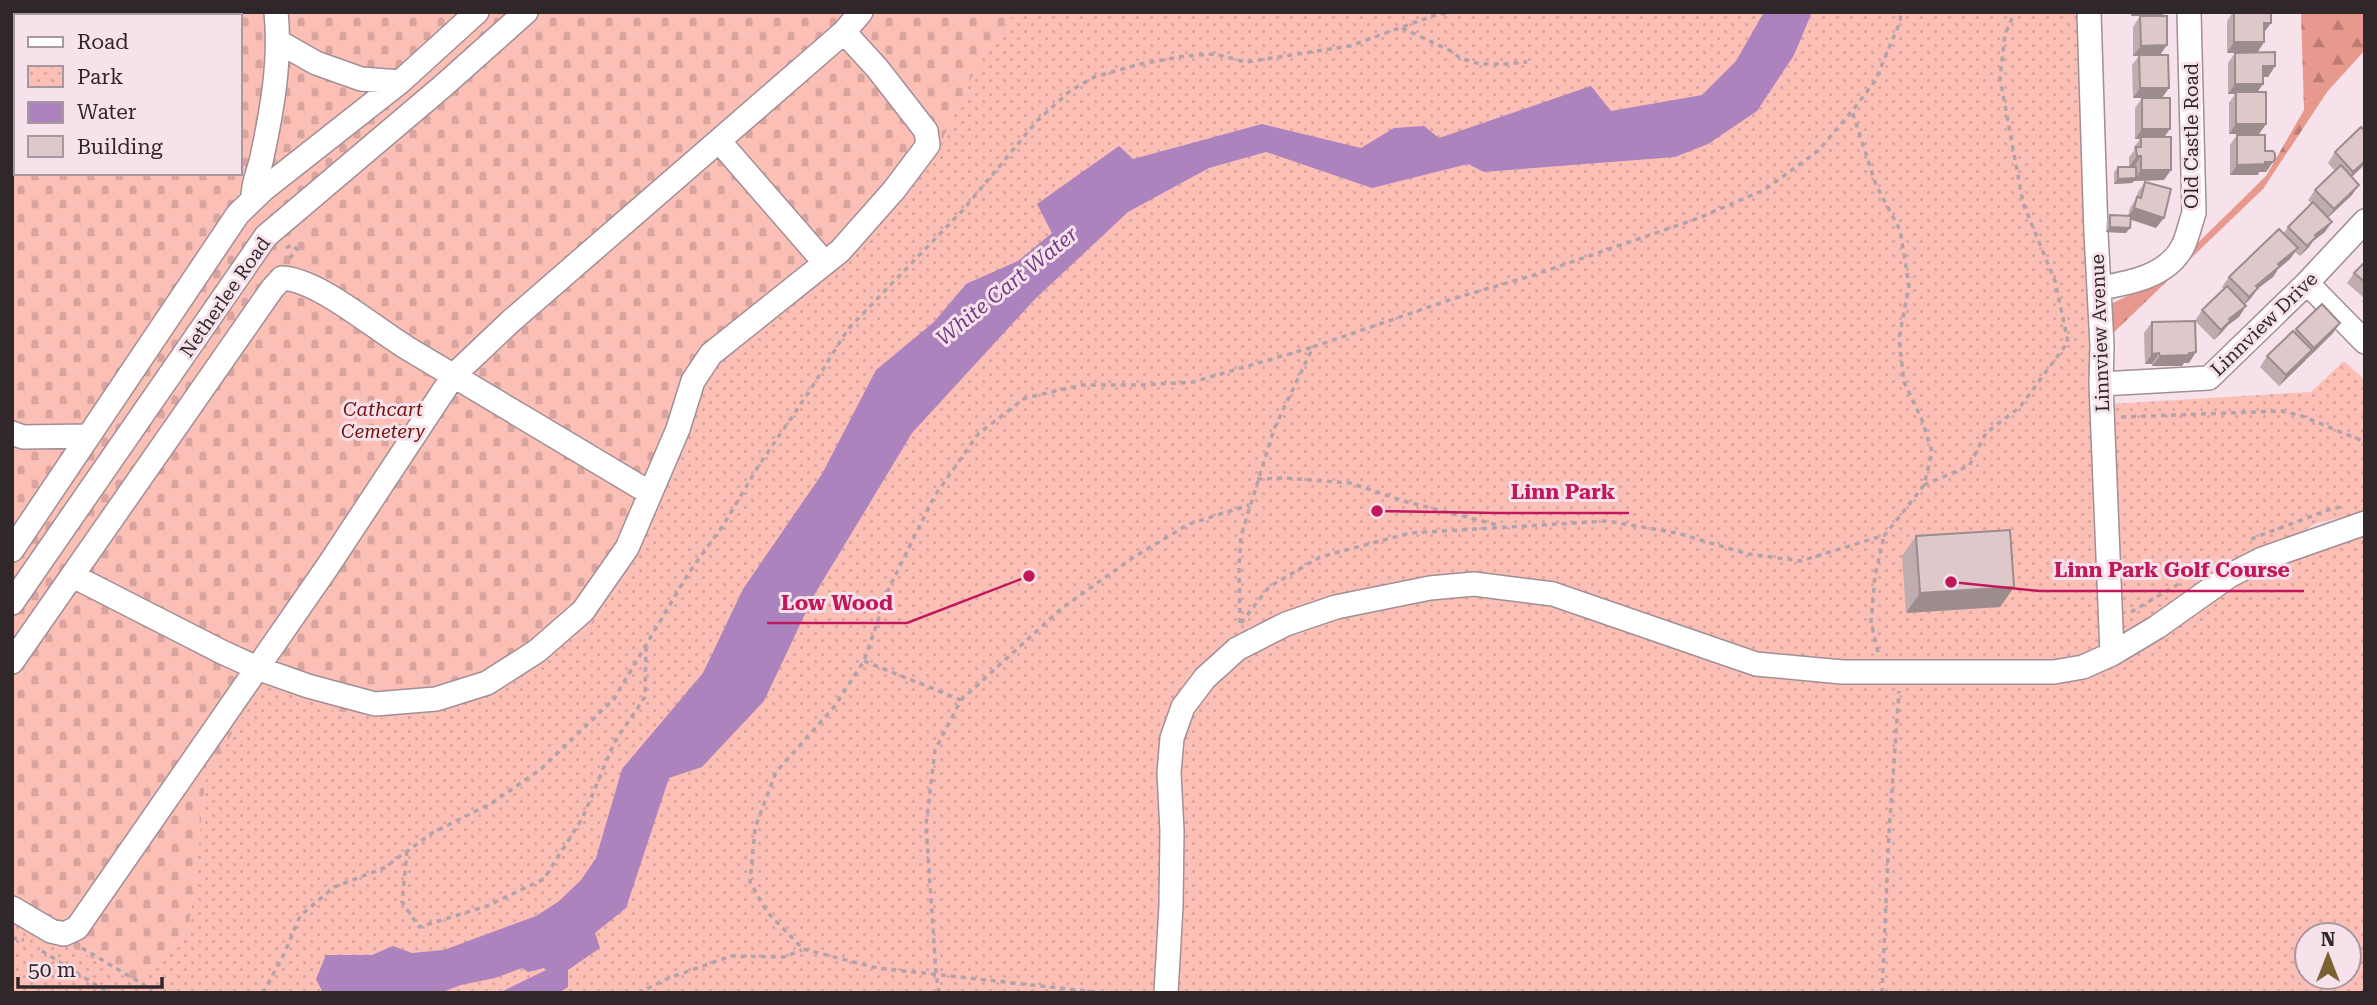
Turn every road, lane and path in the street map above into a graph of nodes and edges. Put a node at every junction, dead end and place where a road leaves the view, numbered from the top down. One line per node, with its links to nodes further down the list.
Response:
1 (276, 12): 12 (street)
2 (477, 12): 14 (street)
3 (526, 12): 38 (street, Netherlee Road)
4 (861, 12): 11 (street)
5 (1453, 12): 10 (path)
6 (1901, 12): 15 (path)
7 (2015, 12): 30 (path)
8 (2090, 12): 21 (street, Linnview Avenue)
9 (2189, 12): 21 (street, Old Castle Road)
10 (1402, 27): 13 (path); 39 (path)
11 (844, 32): 16 (street); 19 (street)
12 (279, 41): 14 (street); 17 (street)
13 (1527, 62)
14 (400, 82): 17 (street)
15 (1852, 111): 23 (path); 30 (path)
16 (719, 141): 19 (street); 24 (street)
17 (253, 199): 27 (street)
18 (2365, 221): 20 (street, Linnview Drive)
19 (825, 263): 31 (street)
20 (2307, 283): 22 (street); 25 (street, Linnview Drive)
21 (2100, 288): 25 (street, Linnview Avenue)
22 (2365, 342)
23 (1313, 347): 29 (path); 41 (path)
24 (454, 375): 31 (street); 37 (street); 43 (street)
25 (2101, 394): 28 (path); 40 (street, Linnview Avenue)
26 (12, 433): 27 (street)
27 (88, 436): 36 (street)
28 (2365, 442)
29 (1257, 479): 32 (path); 34 (path)
30 (1924, 485): 35 (path)
31 (650, 493): 43 (street)
32 (1249, 505): 34 (path); 45 (path)
33 (2365, 523): 40 (street)
34 (1503, 526): 35 (path)
35 (1885, 535): 44 (path)
36 (12, 550)
37 (73, 576): 42 (street); 43 (street)
38 (12, 603)
39 (646, 645): 46 (path); 46 (path)
40 (2112, 654): 44 (street)
41 (864, 661): 45 (path); 52 (path)
42 (12, 662)
43 (257, 668): 48 (street)
44 (1892, 671): 60 (street); 61 (path)
45 (961, 700): 53 (path)
46 (407, 851): 56 (path)
47 (12, 908): 48 (street)
48 (64, 934): 55 (path)
49 (12, 938): 50 (path)
50 (25, 940)
51 (36, 948): 54 (path)
52 (803, 949): 53 (path); 57 (path)
53 (936, 973): 58 (path); 59 (path)
54 (109, 993)
55 (152, 993)
56 (262, 993)
57 (638, 993)
58 (939, 993)
59 (1105, 993)
60 (1166, 993)
61 (1882, 993)

